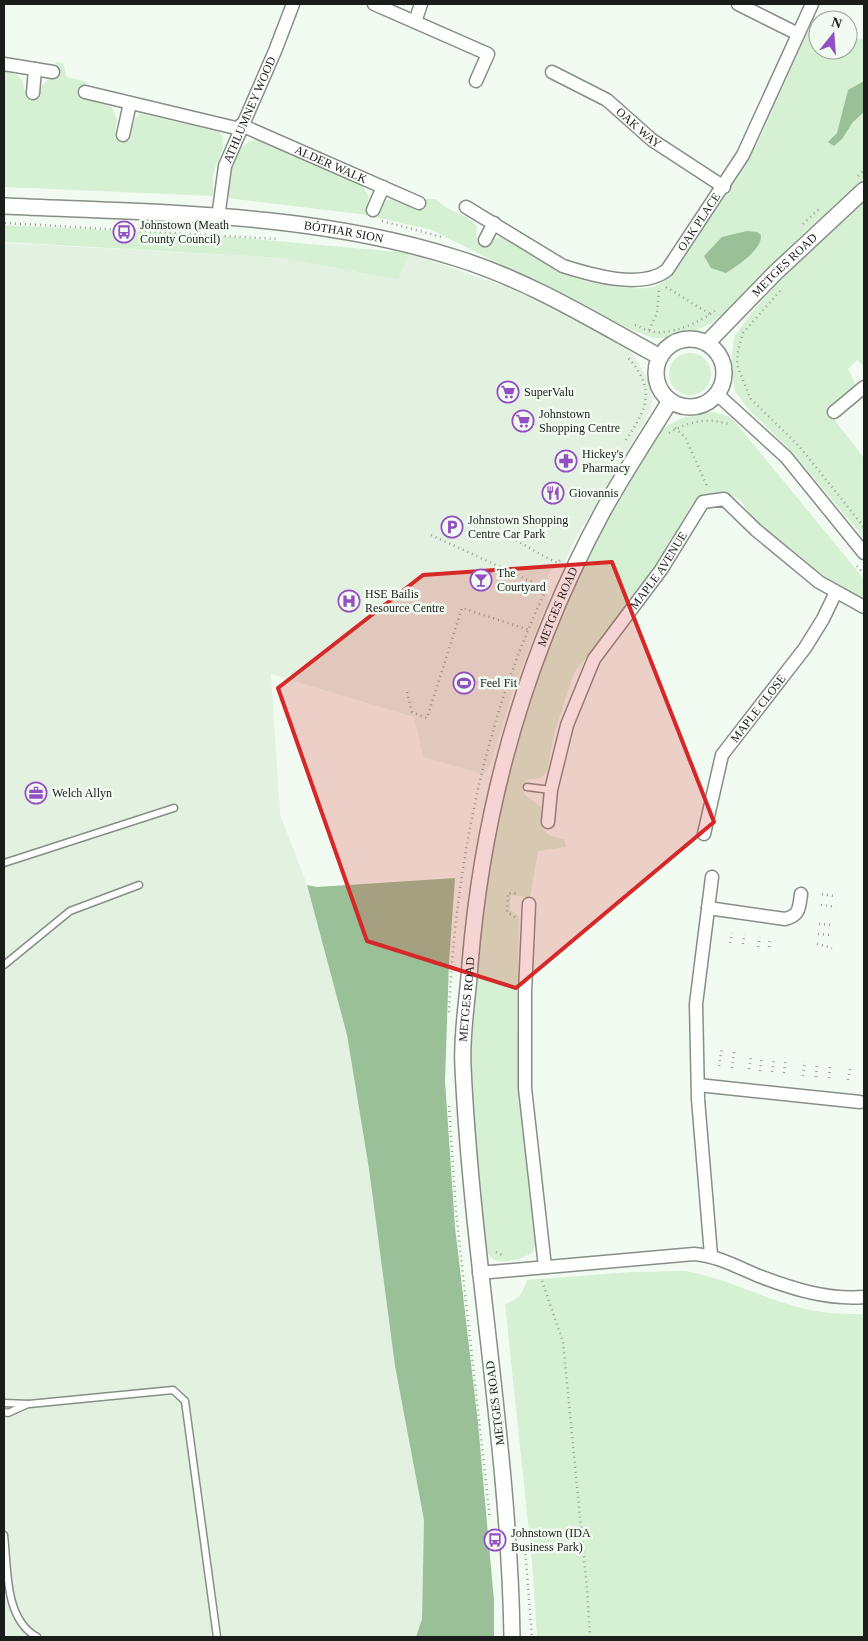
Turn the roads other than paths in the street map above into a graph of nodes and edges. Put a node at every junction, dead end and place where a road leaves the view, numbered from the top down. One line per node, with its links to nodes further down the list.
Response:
1 (292, 4): 16 (street, ATHLUMNEY WOOD)
2 (374, 4): 6 (street)
3 (421, 4): 6 (street)
4 (738, 4): 7 (street)
5 (812, 4): 7 (street, OAK PLACE)
6 (414, 22): 12 (street)
7 (798, 34): 19 (street, OAK PLACE)
8 (4, 64): 9 (street)
9 (35, 69): 10 (street); 14 (street)
10 (53, 72)
11 (552, 72): 19 (street, OAK WAY)
12 (476, 81)
13 (85, 92): 15 (street, ALDER WALK)
14 (33, 93)
15 (130, 102): 16 (street, ALDER WALK); 17 (street)
16 (240, 127): 18 (street, ALDER WALK); 25 (street, ATHLUMNEY WOOD)
17 (123, 135)
18 (383, 187): 21 (street, ALDER WALK); 24 (street)
19 (724, 187): 26 (street, OAK PLACE)
20 (864, 190): 28 (street, METGES ROAD)
21 (419, 203)
22 (4, 206): 25 (street, BÓTHAR SION)
23 (466, 207): 26 (street)
24 (373, 210)
25 (218, 218): 29 (street, BÓTHAR SION)
26 (494, 223): 27 (street)
27 (485, 240)
28 (707, 343): 29 (street); 31 (street)
29 (660, 357): 32 (street)
30 (864, 387): 33 (street)
31 (717, 394): 32 (street); 34 (street)
32 (670, 401): 53 (street, METGES ROAD)
33 (834, 412)
34 (864, 553)
35 (836, 592): 36 (street); 38 (street, MAPLE AVENUE); 41 (street, MAPLE CLOSE)
36 (864, 607)
37 (527, 786): 38 (lane)
38 (551, 790): 40 (street, MAPLE AVENUE)
39 (174, 808): 42 (lane)
40 (548, 822)
41 (704, 834)
42 (4, 863)
43 (712, 877): 47 (street)
44 (138, 885): 48 (lane)
45 (801, 894): 47 (street)
46 (529, 904): 52 (street)
47 (708, 908): 49 (street)
48 (4, 965)
49 (698, 1085): 50 (street); 51 (street)
50 (860, 1102)
51 (711, 1255): 52 (street); 54 (street)
52 (541, 1268): 53 (street)
53 (479, 1273): 61 (street, METGES ROAD)
54 (864, 1297)
55 (4, 1402): 56 (lane)
56 (29, 1404): 57 (lane); 60 (lane)
57 (4, 1412)
58 (4, 1535): 59 (lane)
59 (37, 1637)
60 (217, 1637)
61 (512, 1637)

